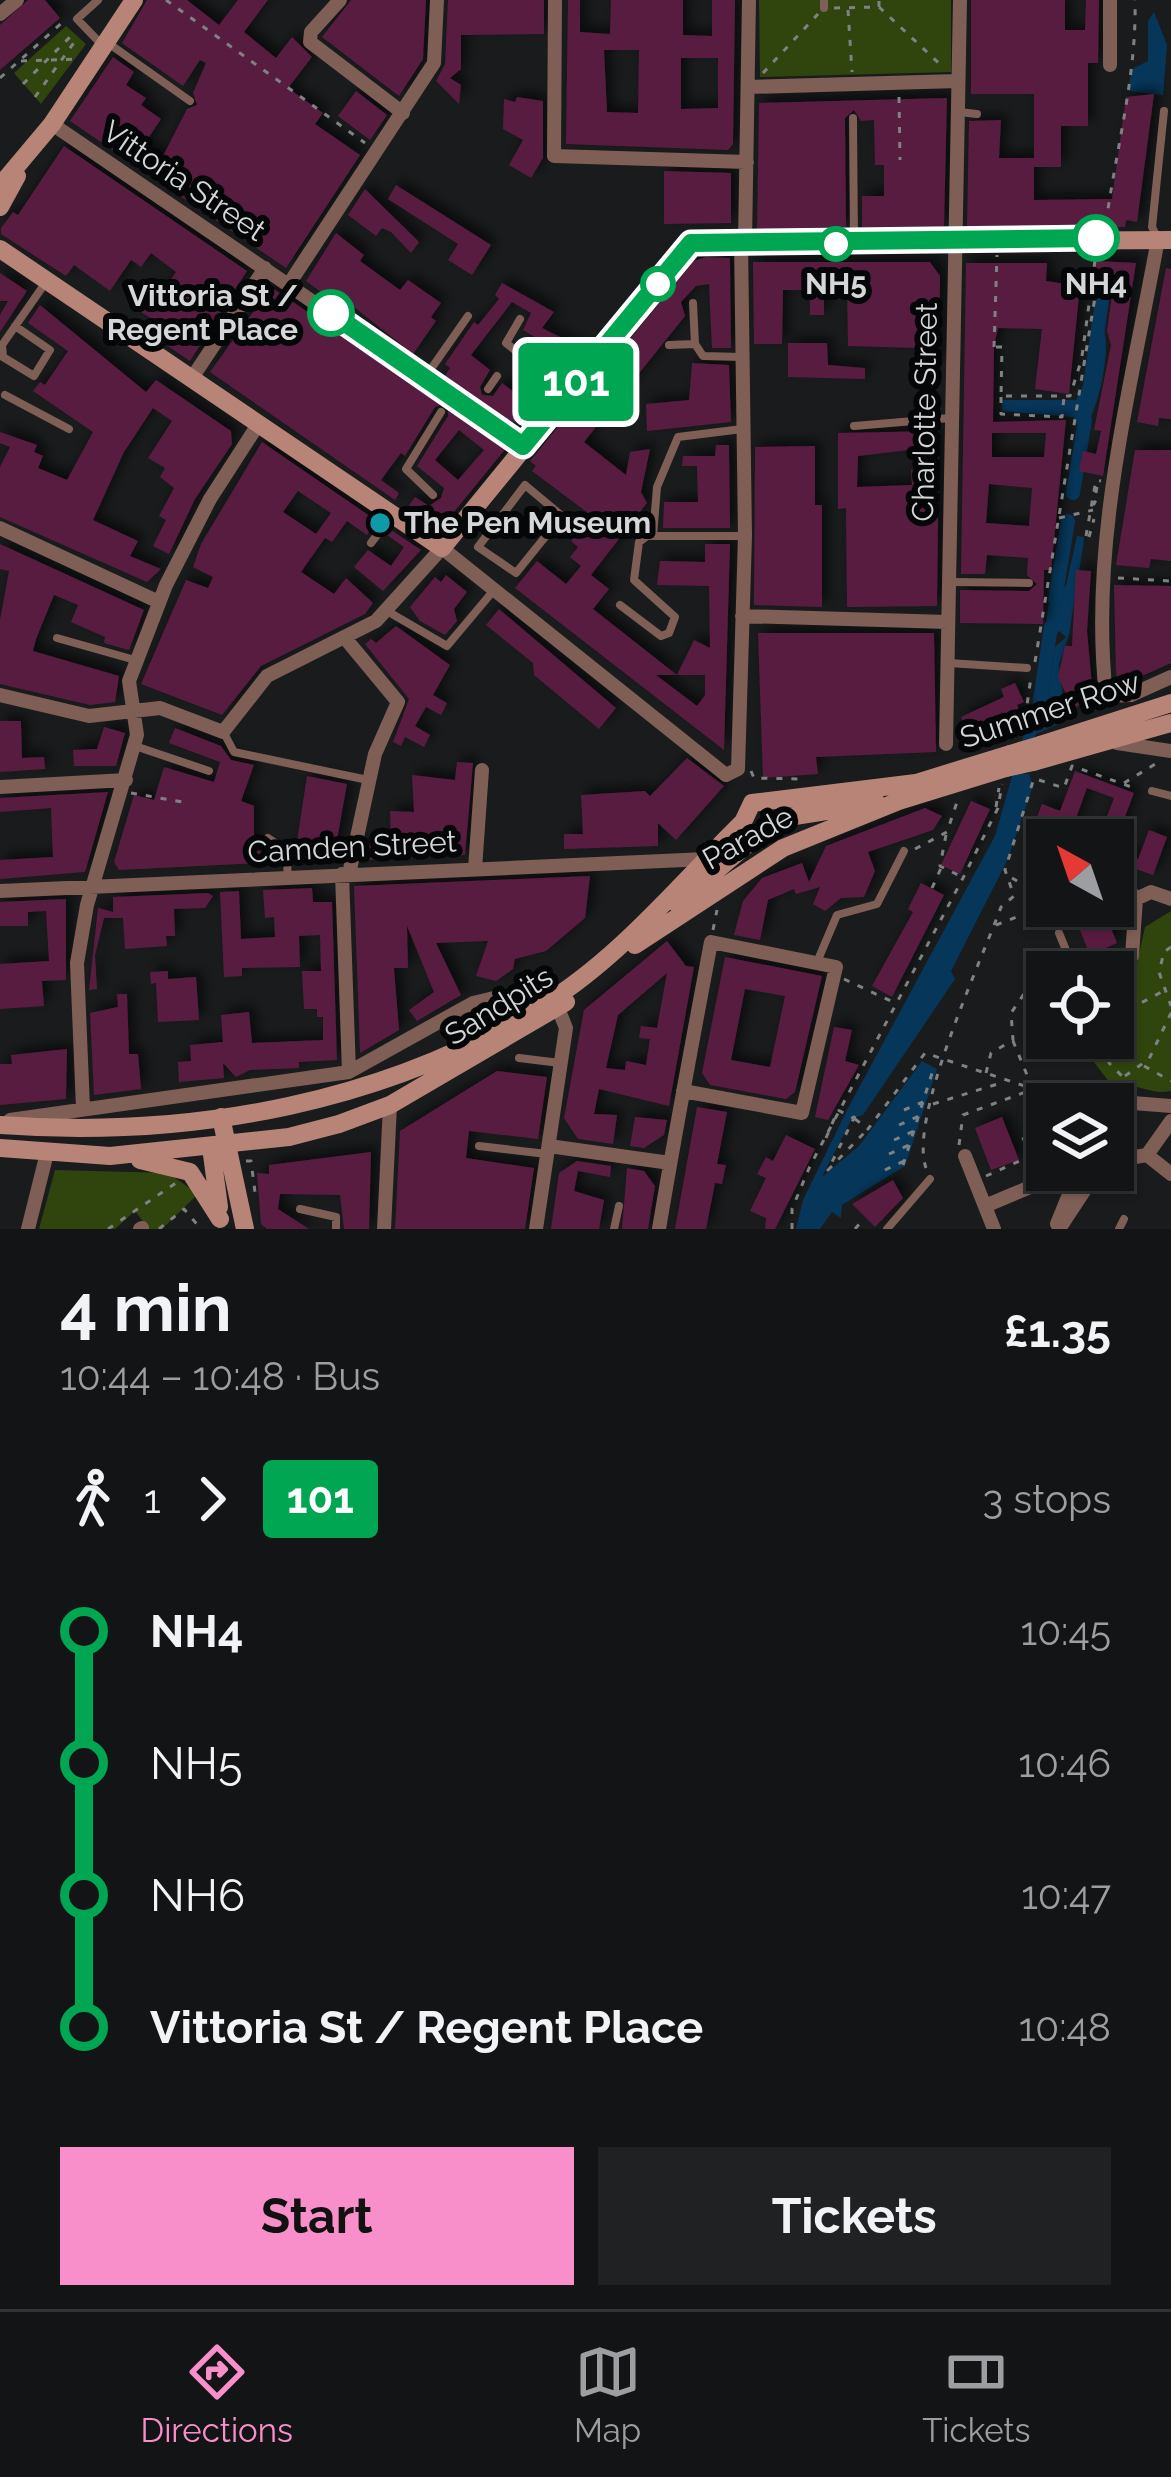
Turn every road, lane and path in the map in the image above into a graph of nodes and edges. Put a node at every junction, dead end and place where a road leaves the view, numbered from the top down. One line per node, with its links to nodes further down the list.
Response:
1 (16, 0): 16 (street)
2 (98, 0): 18 (lane)
3 (134, 0): 18 (main road)
4 (166, 0): 37 (path)
5 (340, 0): 32 (street)
6 (437, 0): 32 (street)
7 (555, 0): 39 (street)
8 (749, 0): 26 (street)
9 (878, 0): 14 (path)
10 (960, 0): 24 (street, Charlotte Street)
11 (1110, 0): 22 (street)
12 (1135, 0): 43 (path)
13 (824, 4): 15 (path); 26 (path)
14 (879, 7): 15 (path); 24 (path)
15 (848, 8): 27 (path)
16 (0, 14)
17 (72, 14): 21 (path)
18 (102, 49): 19 (path); 30 (lane); 36 (main road)
19 (62, 60): 20 (path); 20 (path); 28 (path)
20 (47, 61): 21 (path); 25 (path)
21 (19, 62): 23 (path)
22 (1110, 65)
23 (0, 78)
24 (958, 81): 27 (street); 33 (street, Charlotte Street)
25 (23, 84)
26 (749, 87): 27 (street); 39 (street)
27 (853, 90)
28 (34, 97)
29 (899, 97): 38 (path)
30 (190, 101)
31 (1164, 111): 44 (lane)
32 (403, 112): 37 (street)
33 (957, 112): 34 (lane); 46 (street, Charlotte Street)
34 (977, 114)
35 (853, 118): 47 (lane)
36 (52, 124): 40 (main road); 51 (street, Vittoria Street)
37 (376, 151): 54 (street)
38 (900, 160)
39 (747, 162): 45 (street)
40 (21, 166): 41 (main road); 42 (main road)
41 (0, 186)
42 (0, 207)
43 (1110, 228)
44 (1165, 239): 46 (main road); 104 (street, Summer Row)
45 (743, 242): 47 (main road); 61 (street); 77 (main road)
46 (954, 243): 47 (main road); 72 (street, Charlotte Street)
47 (854, 244)
48 (0, 249): 53 (main road)
49 (1096, 251): 62 (path)
50 (998, 253): 69 (path)
51 (265, 268): 54 (street, Vittoria Street); 65 (street)
52 (1098, 279): 62 (path)
53 (46, 281): 58 (lane); 65 (main road)
54 (289, 284): 66 (street, Vittoria Street)
55 (693, 303): 59 (lane)
56 (468, 316): 66 (lane)
57 (520, 319): 63 (lane)
58 (15, 326): 58 (lane)
59 (695, 344): 60 (lane); 61 (lane)
60 (669, 345)
61 (742, 358): 76 (street)
62 (1083, 358): 70 (path); 83 (path)
63 (539, 369)
64 (497, 376): 67 (lane)
65 (192, 378): 73 (main road)
66 (425, 378): 77 (street, Vittoria Street)
67 (488, 389)
68 (5, 395): 75 (lane)
69 (1001, 396): 70 (path); 70 (path)
70 (1064, 398)
71 (441, 412): 80 (lane)
72 (952, 418): 74 (lane); 91 (street, Charlotte Street)
73 (259, 423): 82 (main road); 94 (street)
74 (854, 426)
75 (69, 429)
76 (743, 429): 85 (lane); 86 (street)
77 (523, 446): 79 (main road)
78 (1095, 487): 78 (path); 83 (path, bridge)
79 (484, 494): 81 (lane); 88 (main road)
80 (434, 495)
81 (504, 510): 81 (lane)
82 (392, 514): 87 (lane); 88 (main road)
83 (1059, 518): 115 (path)
84 (0, 528): 94 (street)
85 (653, 536): 86 (lane); 95 (lane)
86 (745, 536): 97 (street)
87 (371, 543)
88 (442, 548): 93 (street); 96 (street)
89 (1111, 578): 90 (path)
90 (1171, 581)
91 (949, 582): 92 (lane); 98 (street, Charlotte Street)
92 (1029, 583)
93 (495, 588): 96 (lane); 119 (street)
94 (159, 602): 101 (street)
95 (620, 605)
96 (387, 611): 100 (street)
97 (742, 616): 98 (street); 119 (street)
98 (948, 622): 102 (street, Charlotte Street)
99 (57, 638): 101 (lane)
100 (346, 638): 110 (street); 122 (street)
101 (137, 661): 107 (street)
102 (948, 663): 103 (lane); 112 (street, Charlotte Street)
103 (1028, 668)
104 (1171, 677)
105 (0, 695): 107 (street)
106 (1171, 703): 115 (main road, Summer Row)
107 (133, 708): 110 (street); 113 (street)
108 (1018, 717): 115 (path)
109 (1171, 723): 111 (main road)
110 (223, 732): 122 (lane)
111 (1105, 742): 114 (street, Summer Row); 115 (main road, Summer Row)
112 (946, 744)
113 (135, 746): 118 (lane); 124 (street)
114 (1167, 755): 123 (path)
115 (1018, 760): 120 (path); 121 (main road, Summer Row); 132 (path); 132 (path); 144 (path)
116 (1098, 761): 120 (path)
117 (482, 770): 141 (street)
118 (209, 771)
119 (732, 772): 129 (path)
120 (1094, 774): 123 (path)
121 (955, 778): 129 (main road, Parade); 130 (main road, Parade); 135 (path)
122 (369, 780): 142 (street)
123 (1122, 784): 126 (path)
124 (124, 785): 125 (street); 131 (path); 147 (street)
125 (0, 787)
126 (1137, 789)
127 (1152, 791): 128 (lane)
128 (1171, 796)
129 (805, 797): 133 (main road, Parade)
130 (899, 801): 133 (main road, Parade); 146 (main road, Parade)
131 (188, 803)
132 (998, 808): 145 (path)
133 (777, 810): 134 (main road); 134 (main road)
134 (750, 830): 139 (main road, Sandpits); 158 (main road, Sandpits)
135 (946, 832): 137 (path); 140 (path)
136 (268, 838): 143 (lane)
137 (920, 849)
138 (904, 851): 162 (lane)
139 (706, 859): 141 (street, Camden Street); 166 (main road, Sandpits)
140 (941, 867): 145 (path); 149 (path)
141 (475, 868): 142 (street, Camden Street)
142 (345, 874): 143 (street, Camden Street); 175 (street)
143 (288, 877): 147 (street, Camden Street)
144 (1011, 877): 148 (path); 155 (path)
145 (963, 878): 167 (path)
146 (728, 880): 157 (path); 158 (main road, Parade)
147 (93, 886): 150 (street, Camden Street); 191 (street)
148 (1026, 887)
149 (932, 888)
150 (0, 891)
151 (1134, 892): 152 (lane)
152 (1139, 895): 153 (street); 161 (street)
153 (1171, 898)
154 (1026, 911): 155 (path)
155 (994, 925): 171 (path)
156 (1059, 933): 160 (lane)
157 (712, 942): 162 (street); 183 (street)
158 (635, 945): 166 (main road, Sandpits)
159 (1171, 947): 165 (path)
160 (1066, 951)
161 (1132, 951)
162 (817, 963): 163 (street)
163 (835, 972): 167 (path); 183 (street)
164 (1026, 993): 169 (path)
165 (1168, 993): 168 (path); 177 (path)
166 (558, 1002): 172 (street); 175 (street); 188 (main road, Sandpits); 201 (main road, Sandpits)
167 (897, 1004): 202 (path)
168 (1171, 1010): 173 (path)
169 (1013, 1040): 176 (path); 180 (path)
170 (519, 1058): 172 (lane)
171 (943, 1061): 176 (path); 186 (path); 199 (path)
172 (562, 1063): 208 (street)
173 (1142, 1065): 177 (path); 179 (path)
174 (933, 1070): 185 (path)
175 (349, 1072): 191 (street)
176 (986, 1075): 178 (path)
177 (1123, 1077): 181 (path)
178 (1006, 1081): 182 (path); 186 (path)
179 (1171, 1081)
180 (1031, 1083)
181 (1123, 1083)
182 (1026, 1087)
183 (683, 1091): 216 (street)
184 (1026, 1092): 214 (path)
185 (923, 1102): 192 (path); 193 (path)
186 (931, 1104): 195 (path)
187 (1141, 1104): 189 (street); 190 (street); 204 (street)
188 (390, 1105): 201 (main road, Sandpits); 235 (street)
189 (1134, 1106)
190 (1171, 1106)
191 (83, 1108): 197 (street)
192 (904, 1110)
193 (918, 1116): 195 (path); 198 (path); 200 (path)
194 (855, 1118): 199 (path); 199 (path); 202 (path, bridge)
195 (927, 1119): 220 (path)
196 (1171, 1121): 204 (street)
197 (0, 1124): 201 (main road)
198 (899, 1125)
199 (868, 1129)
200 (914, 1131): 203 (path); 205 (path)
201 (221, 1134): 213 (main road); 228 (main road); 233 (main road)
202 (826, 1138): 239 (path)
203 (894, 1139)
204 (1160, 1139): 212 (street)
205 (909, 1145): 210 (path); 217 (path)
206 (479, 1146): 208 (lane)
207 (0, 1148): 209 (main road)
208 (549, 1150): 216 (street); 236 (street)
209 (46, 1153): 213 (main road); 229 (street)
210 (889, 1154)
211 (1026, 1155): 224 (path)
212 (1147, 1155): 215 (street); 219 (street)
213 (110, 1156): 218 (main road)
214 (965, 1156): 224 (street)
215 (1134, 1157)
216 (670, 1162): 238 (street)
217 (885, 1170)
218 (190, 1172): 228 (main road); 230 (path)
219 (1171, 1174)
220 (930, 1179): 241 (lane)
221 (1026, 1188): 224 (street)
222 (1067, 1191): 243 (street)
223 (1084, 1191): 243 (street)
224 (982, 1200): 242 (street)
225 (619, 1206): 237 (lane)
226 (300, 1209): 234 (lane)
227 (861, 1222): 240 (path)
228 (222, 1224)
229 (28, 1229)
230 (108, 1229)
231 (159, 1229): 232 (path)
232 (201, 1229)
233 (245, 1229)
234 (336, 1229)
235 (384, 1229)
236 (536, 1229)
237 (614, 1229)
238 (659, 1229)
239 (793, 1229)
240 (855, 1229)
241 (887, 1229)
242 (994, 1229)
243 (1058, 1229)

